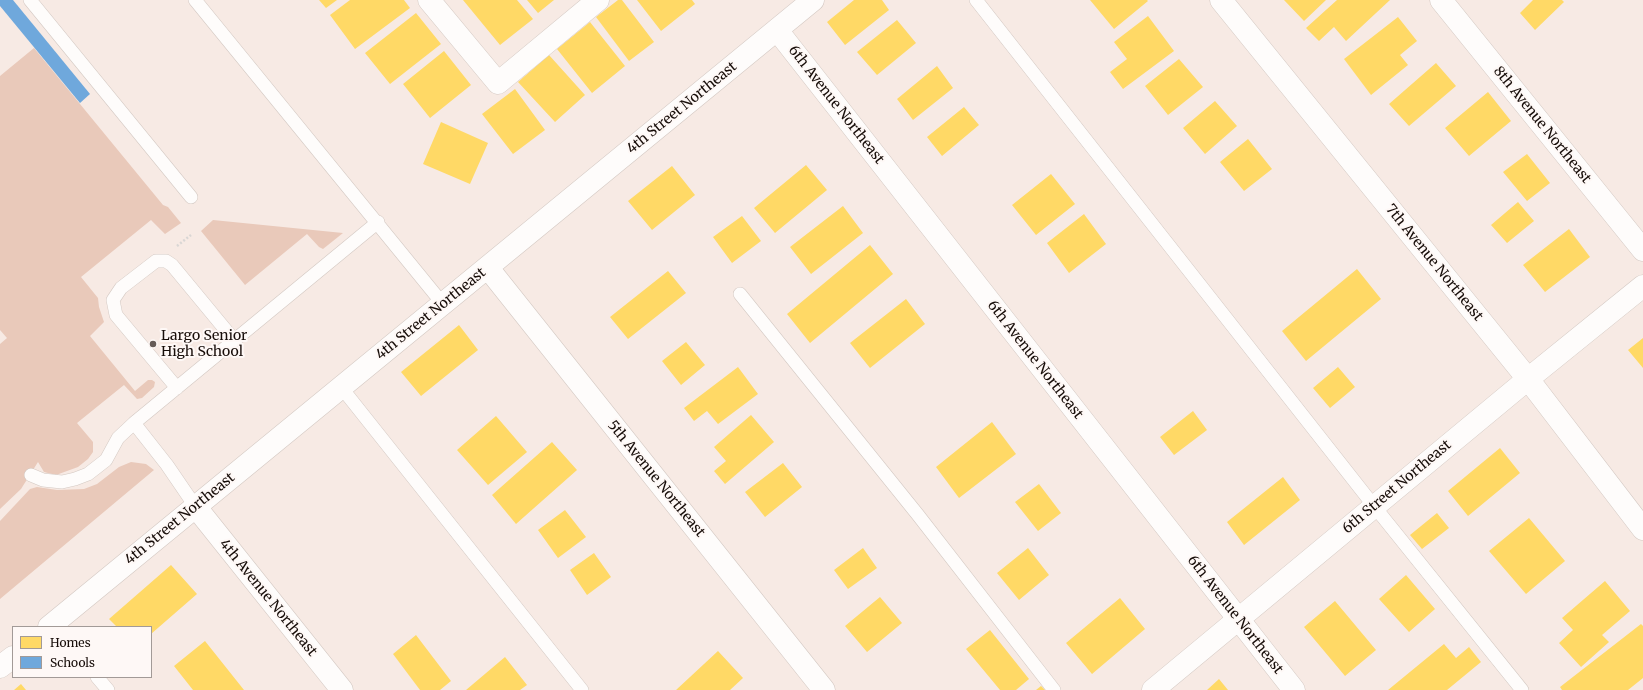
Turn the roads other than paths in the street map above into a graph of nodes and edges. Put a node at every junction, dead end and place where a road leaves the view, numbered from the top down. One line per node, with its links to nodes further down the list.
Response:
1 (30, 0): 10 (lane)
2 (195, 0): 11 (lane)
3 (429, 0): 4 (street)
4 (598, 0)
5 (813, 0): 9 (street, 4th Street Northeast)
6 (976, 0): 24 (lane)
7 (1221, 0): 18 (street, 7th Avenue Northeast)
8 (1441, 0): 12 (street, 8th Avenue Northeast)
9 (777, 30): 13 (street, 4th Street Northeast); 26 (street, 6th Avenue Northeast)
10 (191, 197)
11 (378, 222): 16 (lane); 17 (lane)
12 (1643, 250)
13 (488, 268): 16 (street, 4th Street Northeast); 34 (street, 5th Avenue Northeast)
14 (1643, 286): 18 (street, 6th Street Northeast)
15 (740, 294): 35 (lane)
16 (443, 304): 20 (street, 4th Street Northeast)
17 (234, 340): 19 (lane); 19 (lane)
18 (1528, 379): 24 (street, 6th Street Northeast); 25 (street, 7th Avenue Northeast)
19 (177, 388): 21 (lane)
20 (341, 388): 23 (street, 4th Street Northeast); 33 (lane)
21 (134, 423): 22 (lane); 23 (lane)
22 (31, 475)
23 (195, 506): 27 (street, 4th Street Northeast); 32 (street, 4th Avenue Northeast)
24 (1374, 506): 26 (street, 6th Street Northeast); 38 (lane)
25 (1643, 529)
26 (1238, 619): 36 (street, 6th Street Northeast); 37 (street, 6th Avenue Northeast)
27 (53, 626)
28 (12, 658): 29 (street)
29 (0, 667)
30 (98, 678): 31 (lane)
31 (108, 690)
32 (342, 690)
33 (582, 690)
34 (824, 690)
35 (1054, 690)
36 (1153, 690)
37 (1294, 690)
38 (1522, 690)

